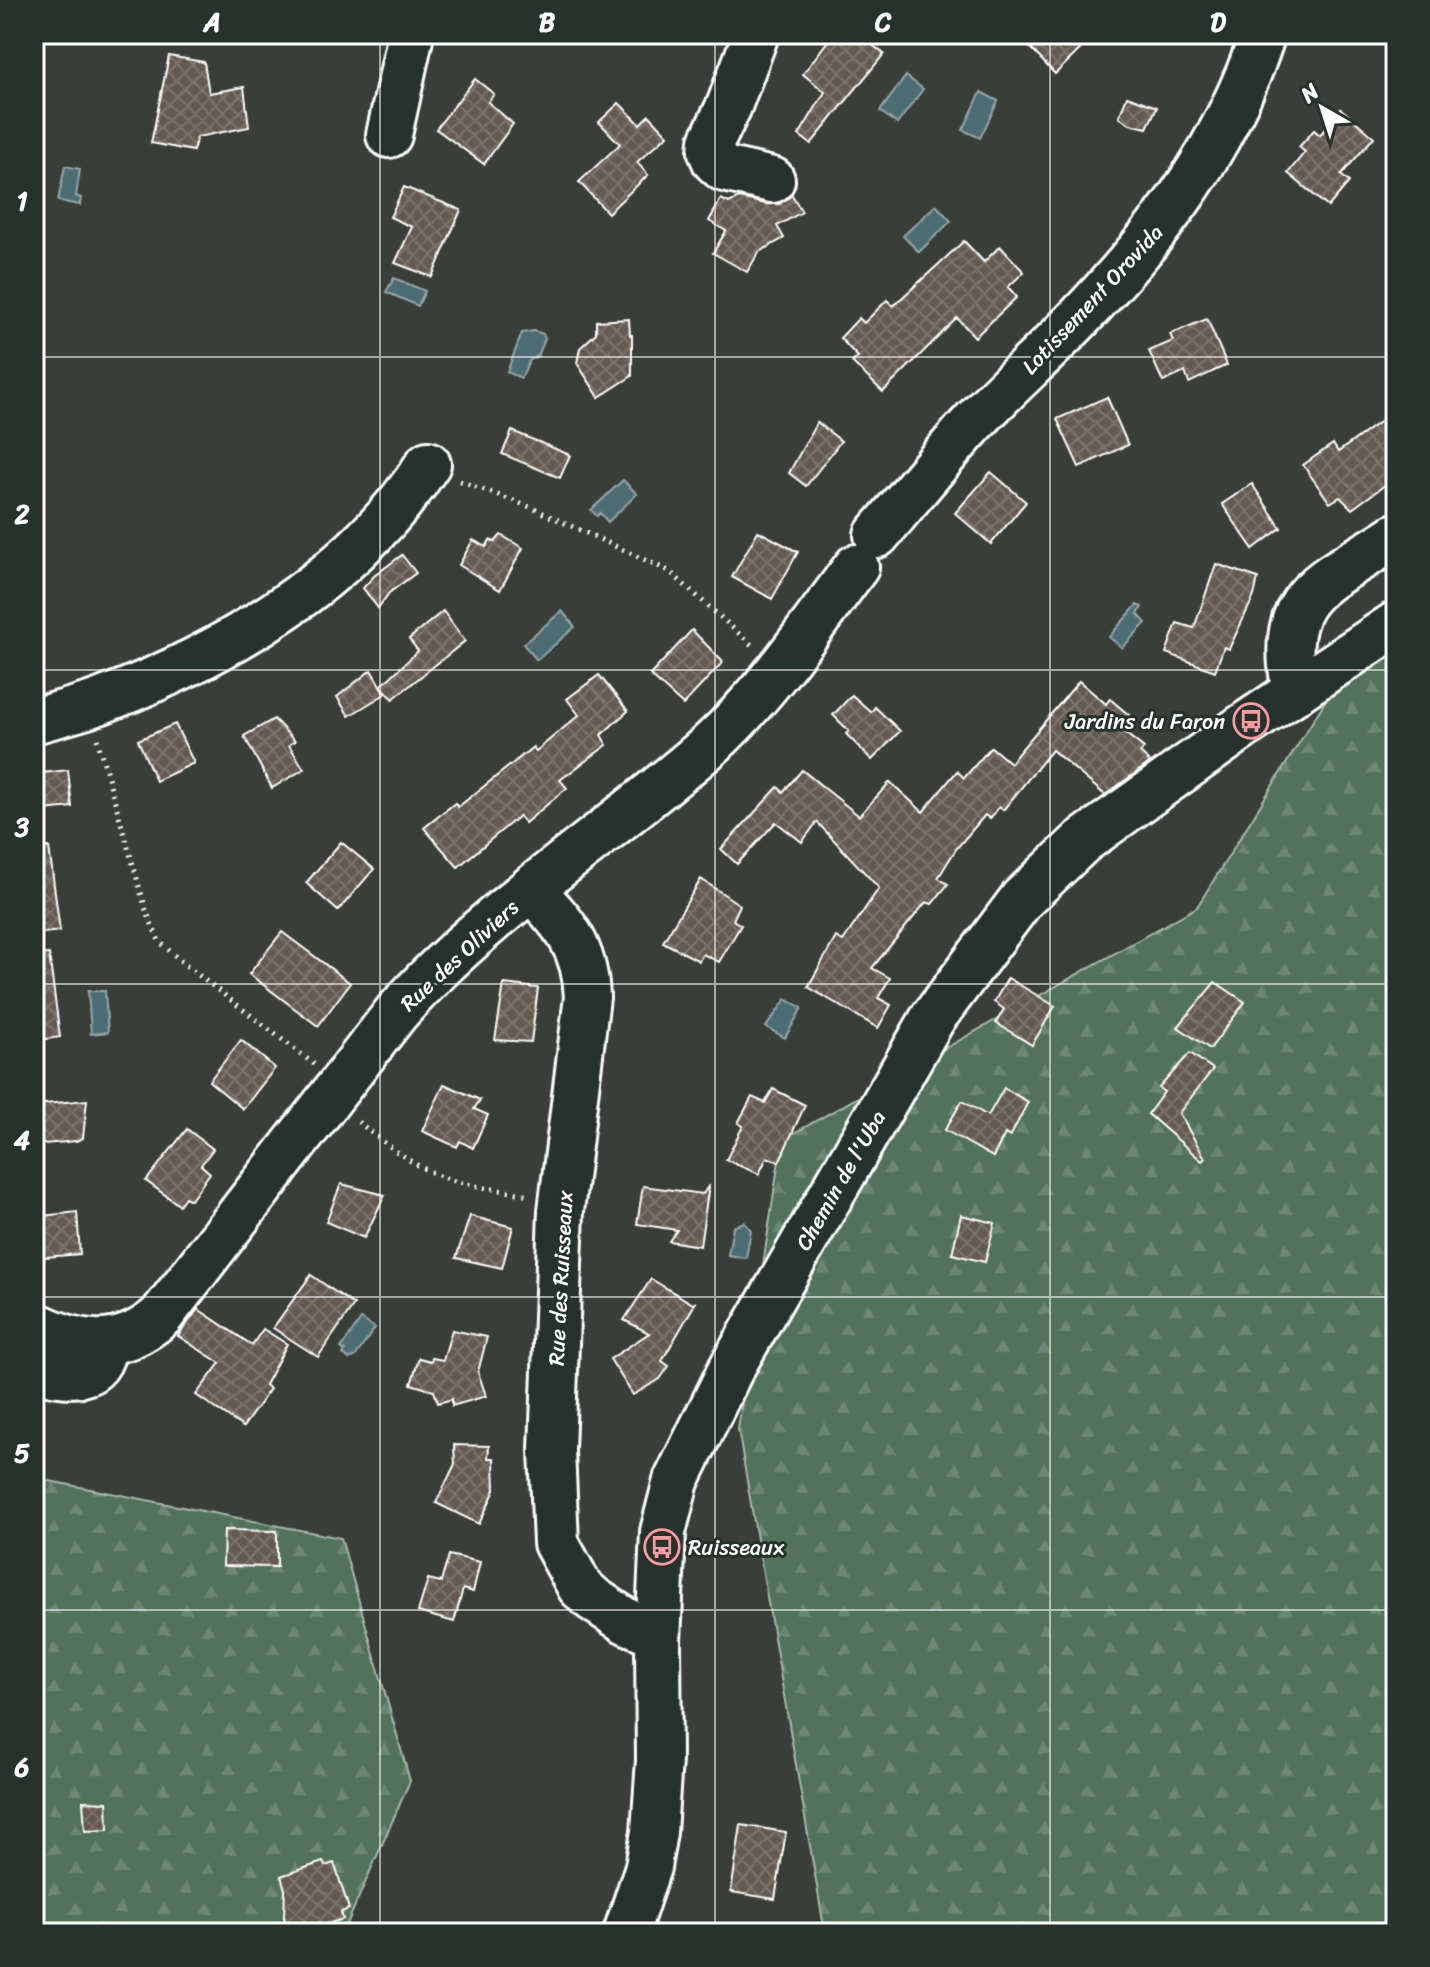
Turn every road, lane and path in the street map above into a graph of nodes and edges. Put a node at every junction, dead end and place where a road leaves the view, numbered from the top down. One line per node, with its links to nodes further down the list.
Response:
1 (411, 34): 4 (street)
2 (756, 34): 5 (street)
3 (1263, 34): 8 (street, Lotissement Orovida)
4 (389, 135)
5 (772, 180)
6 (427, 467): 10 (path); 12 (street)
7 (1396, 536): 11 (street)
8 (867, 551): 10 (street, Rue des Oliviers)
9 (1396, 624): 11 (street, Chemin de l'Uba)
10 (780, 669): 14 (street, Rue des Oliviers)
11 (1295, 692): 20 (street, Chemin de l'Uba)
12 (87, 705): 13 (street); 15 (path)
13 (34, 721)
14 (531, 889): 15 (street, Rue des Oliviers); 16 (street, Rue des Ruisseaux)
15 (334, 1092): 16 (path); 18 (street, Rue des Oliviers)
16 (563, 1201): 20 (street, Rue des Ruisseaux)
17 (34, 1324): 18 (street, Rue des Oliviers)
18 (104, 1343): 19 (street)
19 (34, 1369)
20 (658, 1634): 21 (street, Chemin de l'Uba)
21 (626, 1933)

